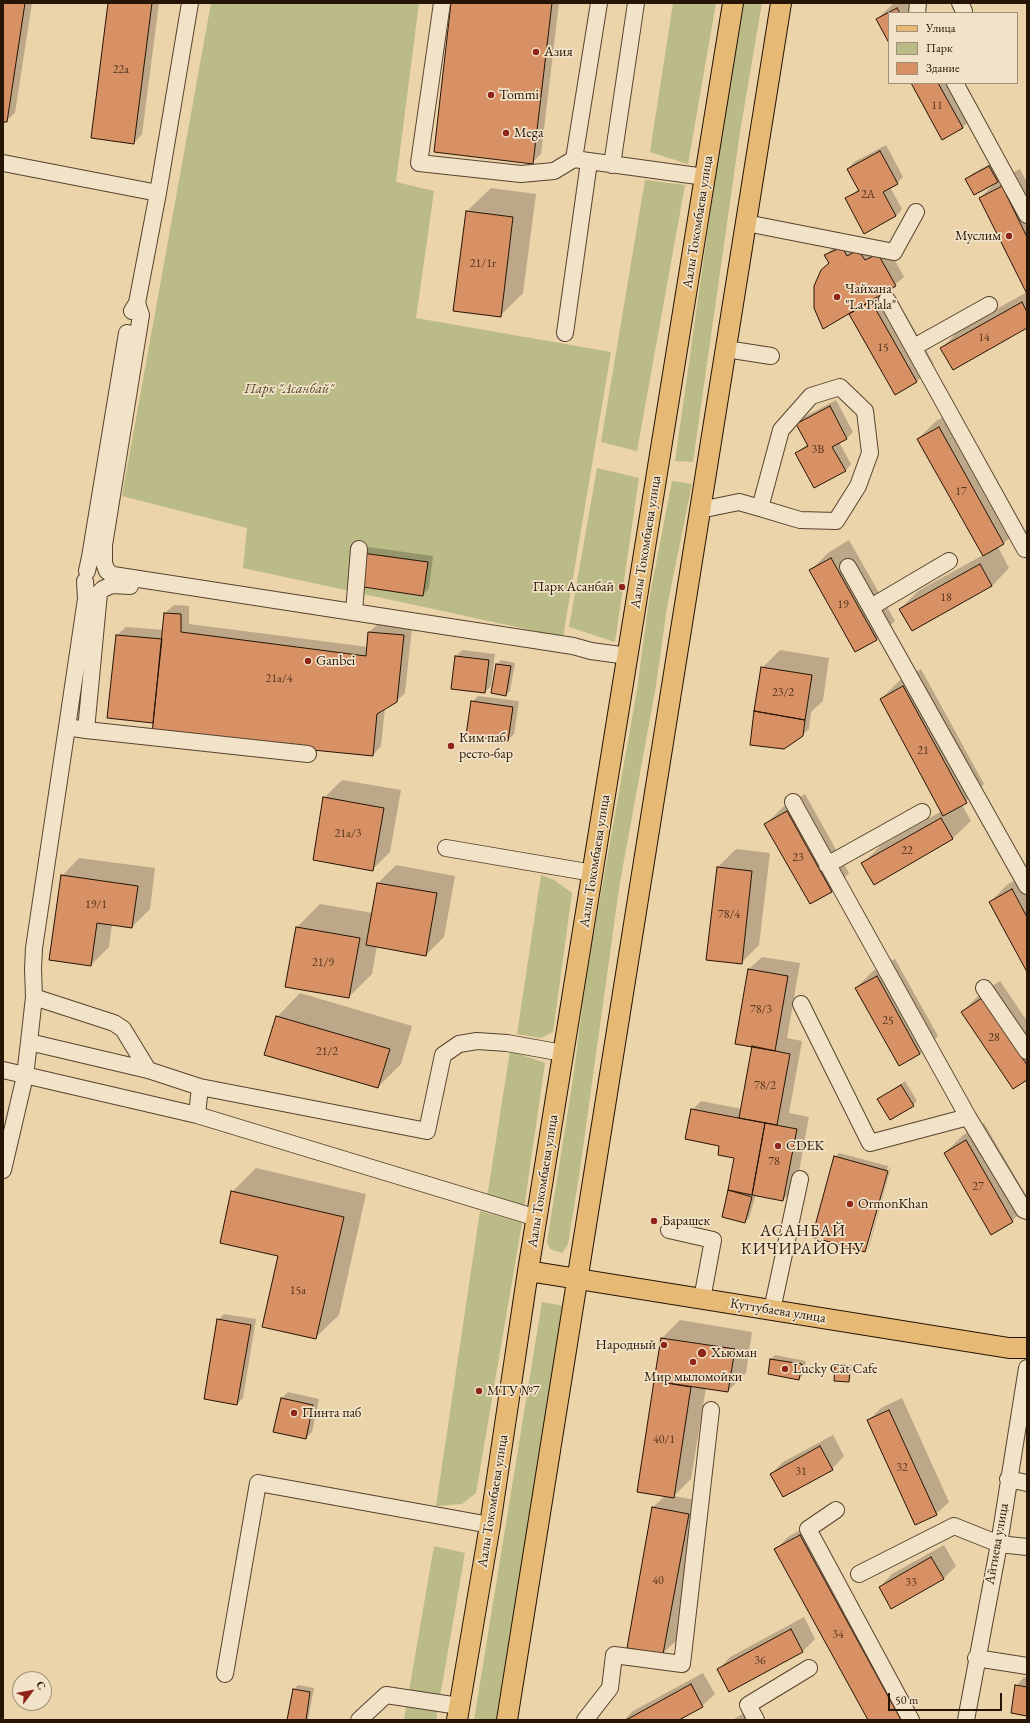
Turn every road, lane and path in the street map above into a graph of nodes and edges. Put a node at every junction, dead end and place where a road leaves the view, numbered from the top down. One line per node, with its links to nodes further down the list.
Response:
1 (190, 3): 12 (street)
2 (442, 3): 8 (street)
3 (599, 3): 8 (street)
4 (636, 3): 10 (street)
5 (733, 3): 11 (main road, Аалы Токомбаева улица)
6 (781, 3): 15 (main road)
7 (956, 84): 14 (street)
8 (582, 160): 10 (street); 19 (street)
9 (3, 163): 12 (street)
10 (612, 165): 11 (street)
11 (705, 177): 35 (main road, Аалы Токомбаева улица)
12 (158, 193): 17 (street)
13 (916, 212): 15 (street)
14 (1027, 215)
15 (746, 223): 21 (main road)
16 (887, 300): 20 (street)
17 (138, 303): 29 (street); 30 (street)
18 (989, 305): 20 (street)
19 (565, 333)
20 (914, 347): 26 (street)
21 (726, 349): 22 (street); 24 (main road)
22 (772, 356)
23 (760, 508): 23 (street); 24 (street)
24 (700, 510): 63 (main road)
25 (359, 549): 33 (street)
26 (1027, 549)
27 (949, 561): 32 (street)
28 (848, 567): 32 (street)
29 (107, 571): 30 (street); 31 (street); 33 (street)
30 (86, 576): 31 (street); 36 (street)
31 (103, 589): 34 (street); 37 (street)
32 (871, 607): 44 (street)
33 (354, 612): 34 (street)
34 (591, 651): 35 (street)
35 (628, 656): 43 (main road, Аалы Токомбаева улица)
36 (67, 726): 37 (street); 46 (street)
37 (86, 730): 38 (street)
38 (308, 754)
39 (793, 802): 42 (street)
40 (922, 812): 42 (street)
41 (446, 848): 43 (street)
42 (827, 865): 56 (street)
43 (593, 873): 50 (main road, Аалы Токомбаева улица)
44 (1027, 886)
45 (984, 988): 49 (street)
46 (34, 997): 48 (street); 52 (street)
47 (801, 1004): 56 (street)
48 (29, 1042): 52 (street); 53 (street)
49 (1027, 1051)
50 (564, 1053): 54 (street); 60 (main road, Аалы Токомбаева улица)
51 (3, 1070): 53 (street)
52 (148, 1070): 54 (street)
53 (25, 1076): 55 (street); 57 (street)
54 (200, 1087): 55 (street)
55 (197, 1115): 60 (street)
56 (968, 1117): 59 (street)
57 (3, 1170)
58 (800, 1179): 65 (street)
59 (1027, 1211)
60 (537, 1218): 62 (main road, Аалы Токомбаева улица)
61 (669, 1230): 64 (street)
62 (528, 1271): 63 (main road, Куттубаева улица); 72 (main road, Аалы Токомбаева улица)
63 (577, 1280): 64 (main road, Куттубаева улица); 82 (main road)
64 (702, 1299): 65 (main road, Куттубаева улица)
65 (772, 1310): 66 (main road, Куттубаева улица)
66 (1027, 1348)
67 (1027, 1368): 69 (street, Айтиева улица)
68 (712, 1410): 83 (street)
69 (1008, 1479): 70 (street); 73 (street, Айтиева улица)
70 (1027, 1483)
71 (836, 1510): 85 (street)
72 (490, 1525): 79 (street); 80 (main road, Аалы Токомбаева улица)
73 (999, 1544): 74 (street); 75 (street); 76 (street, Айтиева улица)
74 (1027, 1547)
75 (859, 1574)
76 (976, 1658): 77 (street); 86 (street, Айтиева улица)
77 (1027, 1666)
78 (809, 1668): 84 (street)
79 (225, 1674)
80 (458, 1713): 81 (street)
81 (359, 1720)
82 (507, 1720)
83 (585, 1720)
84 (756, 1720)
85 (911, 1720)
86 (966, 1720)

